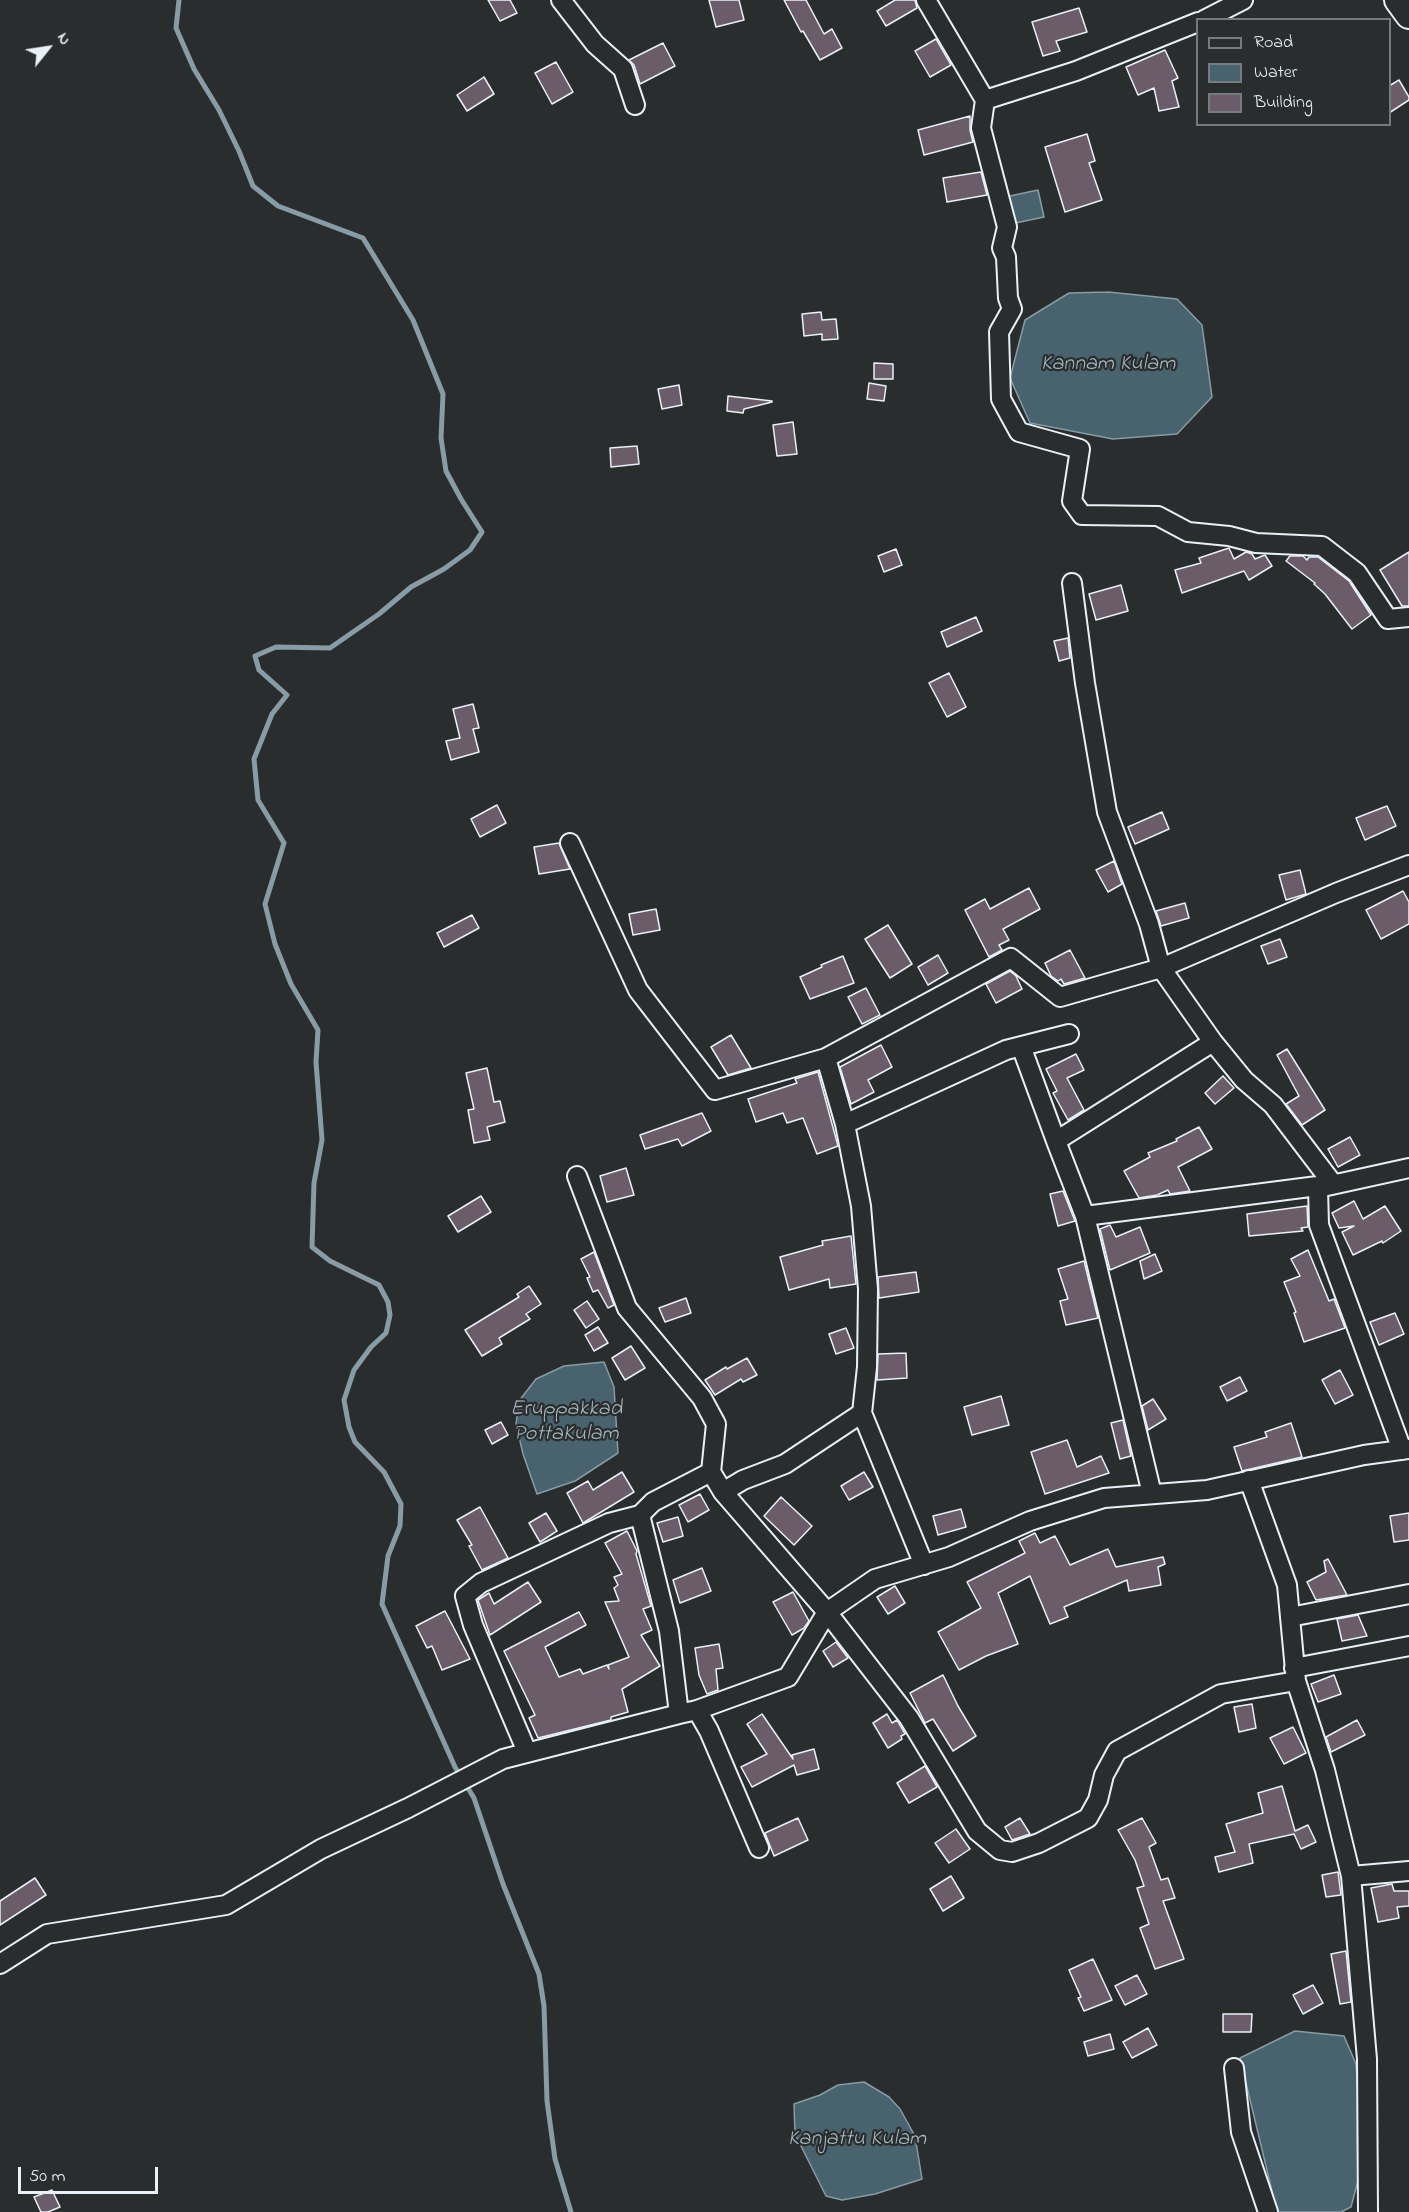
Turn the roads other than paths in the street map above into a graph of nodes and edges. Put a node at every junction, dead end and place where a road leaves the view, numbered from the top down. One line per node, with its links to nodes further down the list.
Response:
1 (561, 0): 9 (street)
2 (926, 0): 8 (street)
3 (1243, 0): 6 (street)
4 (1398, 0): 5 (main road)
5 (1409, 15)
6 (1208, 18)
7 (1196, 22): 8 (street)
8 (985, 100): 11 (street)
9 (635, 105)
10 (1072, 583): 14 (street)
11 (1409, 617)
12 (570, 843): 18 (street)
13 (1409, 865): 14 (street)
14 (1161, 968): 16 (street); 18 (street)
15 (1069, 1034): 17 (street)
16 (1213, 1042): 20 (street); 23 (street)
17 (1021, 1046): 19 (street); 20 (street)
18 (826, 1058): 19 (street)
19 (845, 1124): 25 (street)
20 (1056, 1141): 24 (street)
21 (1409, 1168): 23 (street)
22 (577, 1176): 27 (street)
23 (1333, 1184): 24 (street); 26 (street)
24 (1085, 1216): 30 (street)
25 (862, 1413): 29 (street); 32 (street)
26 (1405, 1449): 28 (street)
27 (711, 1472): 29 (street); 31 (street)
28 (1249, 1480): 30 (street); 35 (street)
29 (723, 1492): 34 (street)
30 (1152, 1494): 32 (street)
31 (640, 1515): 39 (street); 40 (street)
32 (924, 1565): 34 (street)
33 (1409, 1594): 35 (street)
34 (827, 1612): 37 (street); 38 (street)
35 (1290, 1617): 37 (street)
36 (1409, 1646): 37 (street)
37 (1295, 1675): 43 (street)
38 (697, 1710): 39 (street); 41 (street)
39 (679, 1714): 40 (street)
40 (527, 1752): 44 (street)
41 (759, 1848)
42 (1409, 1871): 43 (street)
43 (1351, 1876): 47 (street)
44 (0, 1964)
45 (1234, 2068): 46 (street)
46 (1268, 2212)
47 (1368, 2212)

